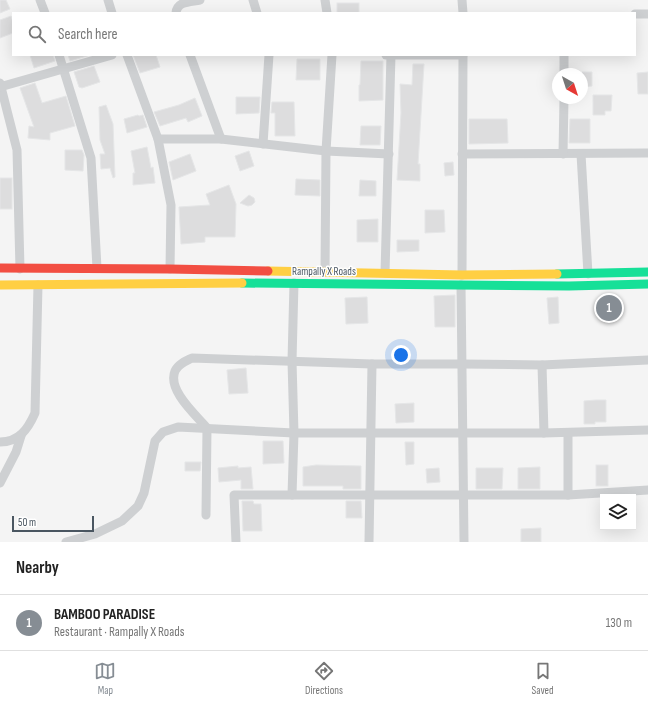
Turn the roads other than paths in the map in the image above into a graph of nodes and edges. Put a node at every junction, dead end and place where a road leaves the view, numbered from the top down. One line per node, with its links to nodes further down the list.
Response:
1 (40, 0): 7 (street)
2 (108, 0): 8 (street)
3 (200, 0): 9 (street)
4 (253, 0): 10 (street)
5 (325, 0): 11 (street)
6 (462, 0): 12 (street)
7 (45, 12)
8 (112, 12)
9 (176, 12)
10 (257, 12)
11 (327, 12)
12 (463, 12)
13 (636, 14): 14 (street)
14 (648, 14)
15 (59, 56): 25 (street)
16 (109, 56): 25 (street)
17 (127, 56): 28 (street)
18 (190, 56): 29 (street)
19 (269, 56): 30 (street)
20 (332, 56): 31 (street)
21 (391, 56): 33 (street)
22 (463, 56): 34 (street)
23 (564, 56): 24 (street)
24 (564, 68)
25 (64, 70): 26 (street); 39 (street)
26 (0, 86): 41 (street)
27 (564, 104): 35 (street)
28 (158, 139): 29 (street); 40 (street)
29 (221, 139): 30 (street)
30 (263, 144): 31 (street)
31 (326, 151): 33 (street); 42 (street)
32 (648, 153): 36 (street)
33 (389, 154): 44 (street)
34 (462, 154): 35 (street); 45 (street)
35 (563, 154): 36 (street)
36 (581, 154): 46 (street)
37 (0, 268): 41 (main road)
38 (62, 268): 39 (main road); 41 (main road); 52 (main road)
39 (97, 268): 40 (main road)
40 (170, 268): 42 (main road)
41 (20, 269)
42 (325, 272): 44 (main road)
43 (648, 272): 46 (main road)
44 (385, 273): 45 (main road)
45 (462, 274): 46 (main road)
46 (588, 274)
47 (294, 283): 48 (main road, Rampally X Roads); 52 (main road, Rampally X Roads); 54 (street)
48 (461, 284): 49 (main road, Rampally X Roads); 56 (street)
49 (648, 284)
50 (0, 285): 51 (main road, Rampally X Roads)
51 (38, 285): 52 (main road, Rampally X Roads); 65 (street)
52 (61, 285)
53 (648, 360): 57 (street)
54 (292, 361): 55 (street); 58 (street); 61 (street)
55 (372, 364): 56 (street); 60 (street)
56 (462, 364): 57 (street); 62 (street)
57 (542, 364): 64 (street)
58 (207, 428): 61 (street); 73 (street); 74 (street)
59 (648, 430): 63 (street)
60 (371, 432): 61 (street); 62 (street); 72 (street)
61 (294, 433): 70 (street)
62 (463, 433): 64 (street); 69 (street)
63 (568, 433): 64 (street); 71 (street)
64 (544, 434)
65 (21, 436): 66 (street); 67 (street)
66 (0, 442)
67 (0, 483)
68 (648, 490): 71 (street)
69 (463, 494): 71 (street); 72 (street); 77 (street)
70 (292, 495): 72 (street); 75 (street)
71 (568, 495)
72 (369, 496): 76 (street)
73 (206, 515)
74 (66, 542)
75 (236, 542)
76 (369, 542)
77 (464, 542)

